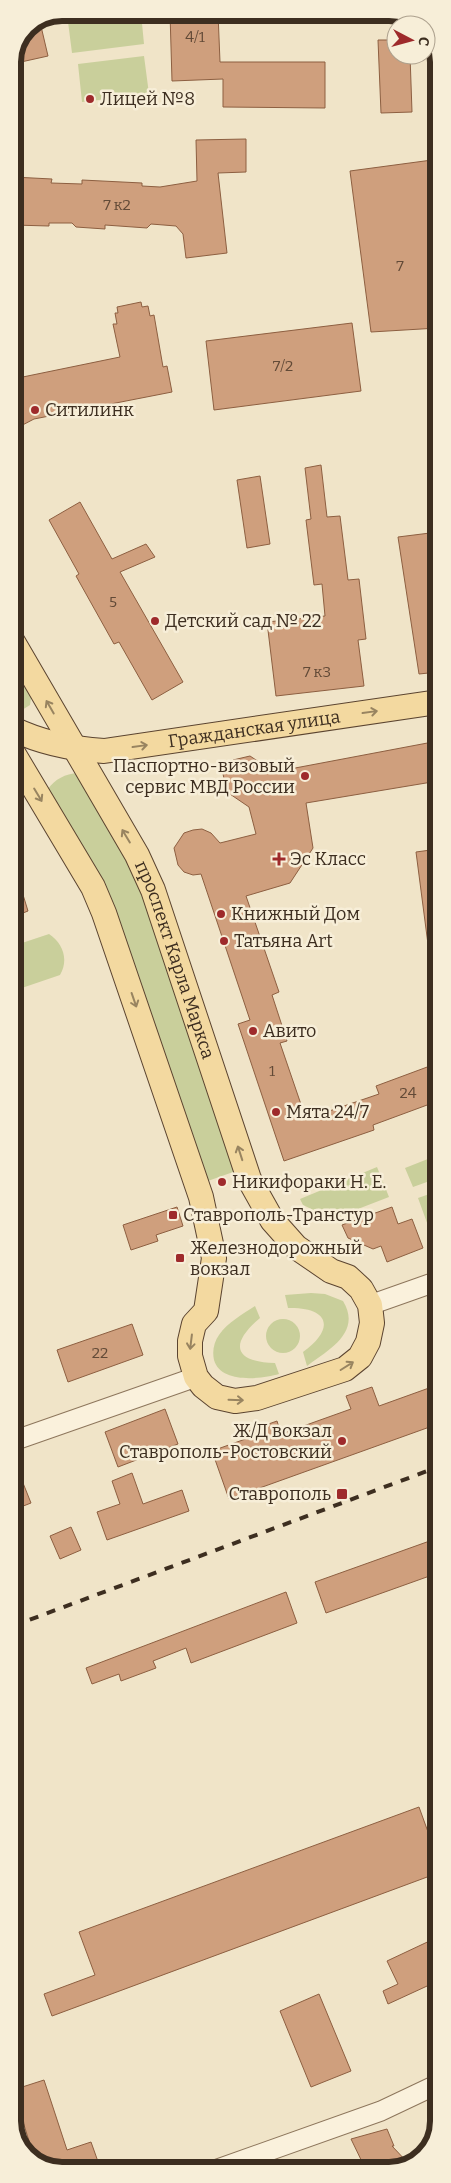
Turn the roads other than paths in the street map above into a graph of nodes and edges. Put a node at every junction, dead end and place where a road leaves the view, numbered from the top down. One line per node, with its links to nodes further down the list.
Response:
1 (21, 657): 4 (main road, проспект Карла Маркса, one-way to 1)
2 (429, 703): 4 (main road, Гражданская улица, one-way to 2)
3 (21, 733): 4 (main road, Гражданская улица)
4 (74, 749): 7 (main road, проспект Карла Маркса, one-way to 4)
5 (21, 767): 8 (main road, one-way to 8)
6 (430, 1284): 7 (street)
7 (370, 1305): 8 (main road, one-way to 7)
8 (196, 1377): 9 (street)
9 (22, 1438)
10 (430, 2088): 11 (street)
11 (239, 2161)

